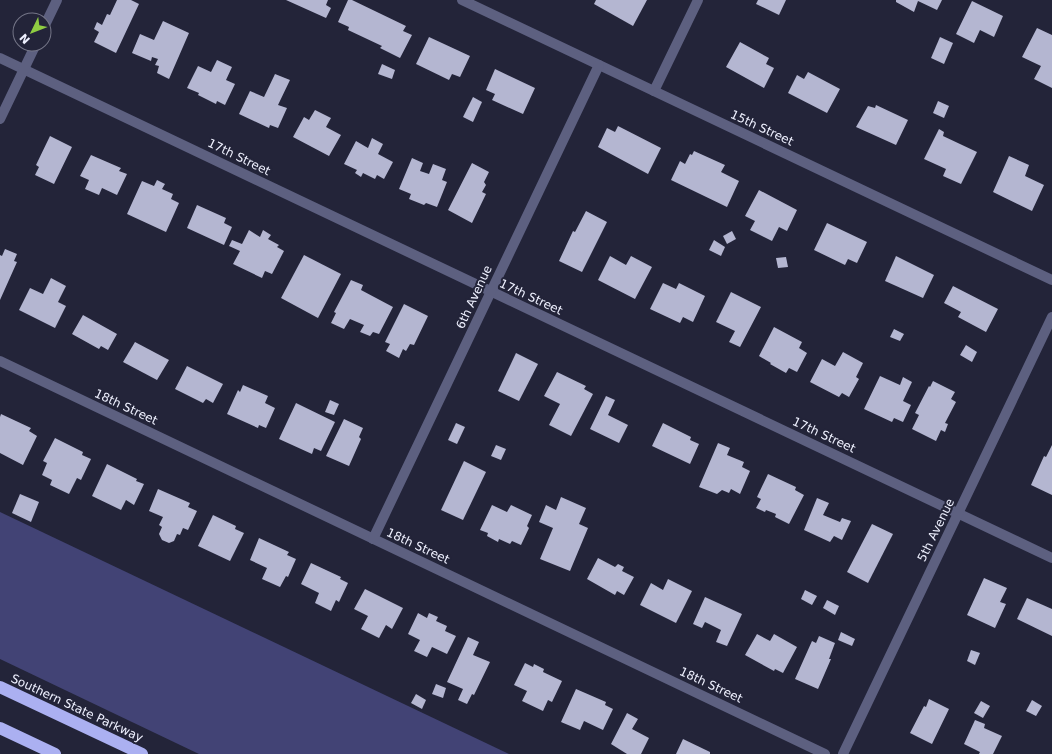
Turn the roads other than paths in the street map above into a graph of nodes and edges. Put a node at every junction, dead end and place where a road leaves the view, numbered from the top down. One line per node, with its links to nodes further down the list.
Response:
1 (57, 0): 4 (street)
2 (462, 0): 7 (street, 15th Street)
3 (698, 0): 9 (street)
4 (51, 12)
5 (32, 52): 8 (street)
6 (0, 58): 8 (street, 17th Street)
7 (599, 65): 9 (street, 15th Street); 12 (street, 6th Avenue)
8 (24, 69): 10 (street); 12 (street, 17th Street)
9 (654, 91): 11 (street, 15th Street)
10 (0, 118)
11 (1052, 280)
12 (491, 292): 15 (street, 17th Street); 16 (street, 6th Avenue)
13 (1052, 317): 15 (street, 5th Avenue)
14 (0, 361): 16 (street, 18th Street)
15 (958, 513): 17 (street, 17th Street); 23 (street, 5th Avenue)
16 (373, 539): 22 (street, 18th Street)
17 (1052, 558)
18 (0, 686): 21 (highway, Southern State Parkway)
19 (0, 728): 20 (highway)
20 (55, 754)
21 (142, 754)
22 (825, 754)
23 (843, 754)

